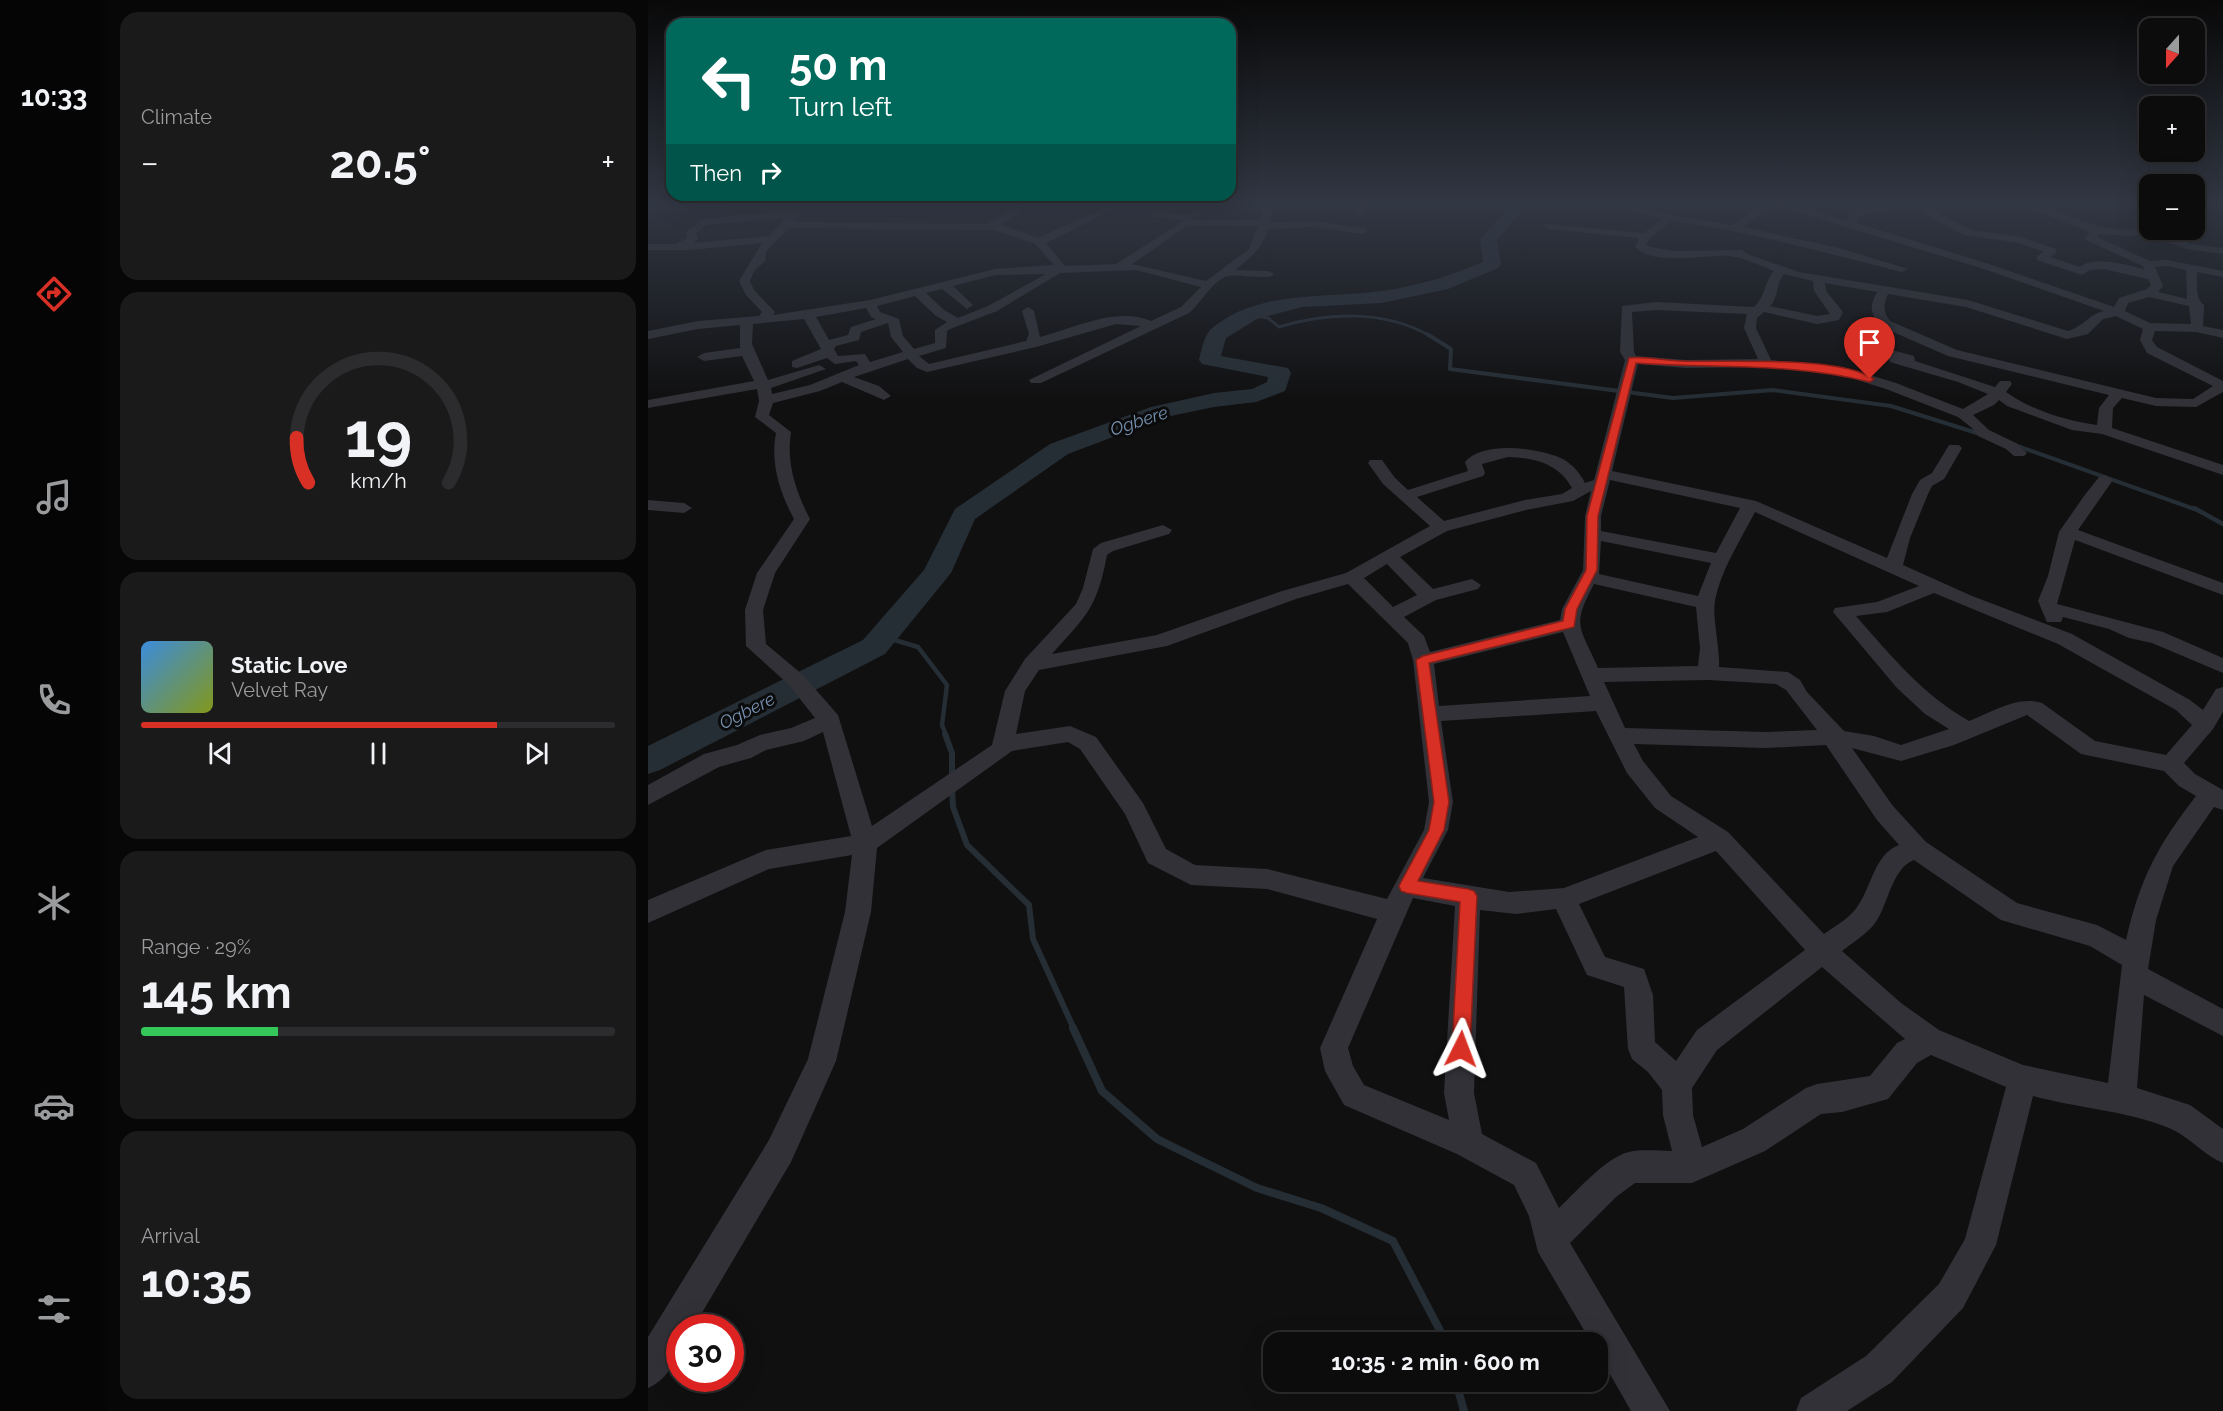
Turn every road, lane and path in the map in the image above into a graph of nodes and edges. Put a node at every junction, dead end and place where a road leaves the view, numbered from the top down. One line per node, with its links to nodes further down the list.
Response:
1 (2188, 267): 27 (street)
2 (749, 268): 40 (street)
3 (1102, 268): 16 (street)
4 (1129, 268): 25 (street)
5 (1232, 268): 18 (street)
6 (1776, 268): 17 (street)
7 (1863, 268): 28 (street)
8 (1898, 268): 29 (street)
9 (1989, 268): 21 (street)
10 (2023, 268): 21 (street)
11 (2062, 268): 23 (street)
12 (2086, 268): 23 (street)
13 (2113, 268): 24 (street)
14 (2149, 268): 24 (street)
15 (2192, 268): 20 (street)
16 (1057, 270): 26 (street); 41 (street)
17 (1782, 270): 22 (street); 35 (street)
18 (1225, 273): 19 (street); 25 (street)
19 (1268, 274)
20 (2223, 274)
21 (2014, 276): 30 (street)
22 (1819, 279): 28 (street); 35 (street)
23 (2079, 280): 30 (street)
24 (2154, 284): 27 (street); 34 (street); 37 (street)
25 (1208, 285): 43 (street)
26 (945, 286): 31 (street); 33 (street)
27 (2183, 286): 34 (street)
28 (1870, 287): 29 (street)
29 (1887, 289): 37 (street); 42 (street)
30 (2062, 292): 37 (street)
31 (919, 293): 32 (street); 41 (street)
32 (870, 304): 38 (street); 39 (street)
33 (966, 305)
34 (2198, 305): 45 (street)
35 (1758, 309): 55 (street); 57 (street)
36 (1028, 311): 48 (street)
37 (2118, 312): 44 (street)
38 (808, 314): 40 (street); 50 (street)
39 (889, 319): 50 (street); 52 (street)
40 (754, 320): 47 (street); 49 (street)
41 (957, 322): 52 (street)
42 (1886, 324): 51 (street); 54 (street)
43 (1152, 326): 48 (street); 62 (street)
44 (2148, 327): 45 (street); 64 (street)
45 (2196, 328): 46 (street)
46 (2223, 334)
47 (648, 335)
48 (1031, 344): 52 (street)
49 (747, 351): 53 (street); 63 (street)
50 (827, 351): 56 (street); 58 (street)
51 (1953, 353): 54 (street); 59 (street)
52 (911, 356): 56 (street)
53 (704, 357)
54 (1897, 357): 61 (street); 66 (street)
55 (1632, 360): 57 (street); 75 (street)
56 (863, 362): 60 (street); 63 (street)
57 (1766, 363): 61 (street)
58 (797, 364)
59 (2015, 370): 64 (street); 66 (street)
60 (844, 376): 63 (street); 67 (street)
61 (1870, 379): 69 (street)
62 (1036, 380)
63 (761, 385): 65 (street); 68 (street); 108 (street)
64 (2119, 392): 70 (street)
65 (648, 393)
66 (1998, 393): 69 (street); 70 (street)
67 (885, 396)
68 (648, 404)
69 (1963, 414): 72 (street)
70 (2104, 430): 74 (street)
71 (1954, 448): 88 (street)
72 (2019, 453)
73 (1376, 463): 78 (street)
74 (2223, 470)
75 (1603, 479): 77 (street); 80 (street); 85 (street)
76 (2105, 480): 84 (street)
77 (1581, 489): 78 (street); 82 (street)
78 (1405, 496): 82 (street)
79 (648, 505): 81 (street)
80 (1750, 505): 87 (street); 88 (street)
81 (684, 508)
82 (1442, 528): 86 (street)
83 (1163, 530): 101 (street)
84 (2068, 532): 93 (street); 96 (street)
85 (1592, 534): 87 (street); 90 (street)
86 (1389, 556): 89 (street); 94 (street)
87 (1723, 560): 95 (street)
88 (1893, 567): 92 (street)
89 (1352, 577): 97 (street); 101 (street)
90 (1588, 577): 95 (street); 98 (street)
91 (1472, 585): 94 (street)
92 (1936, 586): 99 (street); 110 (street)
93 (2223, 589)
94 (1429, 596): 97 (street)
95 (1705, 603): 103 (street)
96 (2051, 608): 99 (street); 102 (street)
97 (1392, 615): 100 (street)
98 (1569, 624): 100 (street); 104 (street)
99 (2065, 639): 109 (street)
100 (1423, 660): 107 (street)
101 (1032, 664): 113 (street)
102 (2223, 666)
103 (1708, 673): 104 (street); 112 (street)
104 (1592, 675): 106 (street)
105 (2223, 694): 109 (street)
106 (1604, 703): 107 (street); 111 (street)
107 (1429, 714): 121 (street)
108 (830, 720): 115 (street); 118 (street)
109 (2205, 724): 114 (street)
110 (1968, 730): 112 (street); 114 (street)
111 (1618, 736): 112 (street); 117 (street)
112 (1836, 739): 119 (street)
113 (1003, 744): 118 (street); 121 (street)
114 (2171, 764): 116 (street)
115 (648, 796)
116 (2216, 797): 125 (street)
117 (1720, 839): 122 (street); 124 (street)
118 (865, 843): 123 (street); 135 (street)
119 (1917, 849): 124 (street); 125 (street)
120 (1468, 896): 121 (street); 122 (street); 131 (street)
121 (1400, 899): 131 (street)
122 (1564, 899): 129 (street)
123 (648, 912)
124 (1824, 952): 127 (street); 129 (street)
125 (2136, 968): 126 (street); 130 (street)
126 (2223, 1023)
127 (1929, 1040): 128 (street); 133 (street)
128 (2023, 1079): 130 (street); 137 (street)
129 (1677, 1085): 133 (street)
130 (2121, 1101): 132 (street)
131 (1468, 1143): 134 (street)
132 (2223, 1148)
133 (1692, 1167): 134 (street)
134 (1550, 1240): 136 (street)
135 (648, 1370)
136 (1652, 1411)
137 (1814, 1411)

